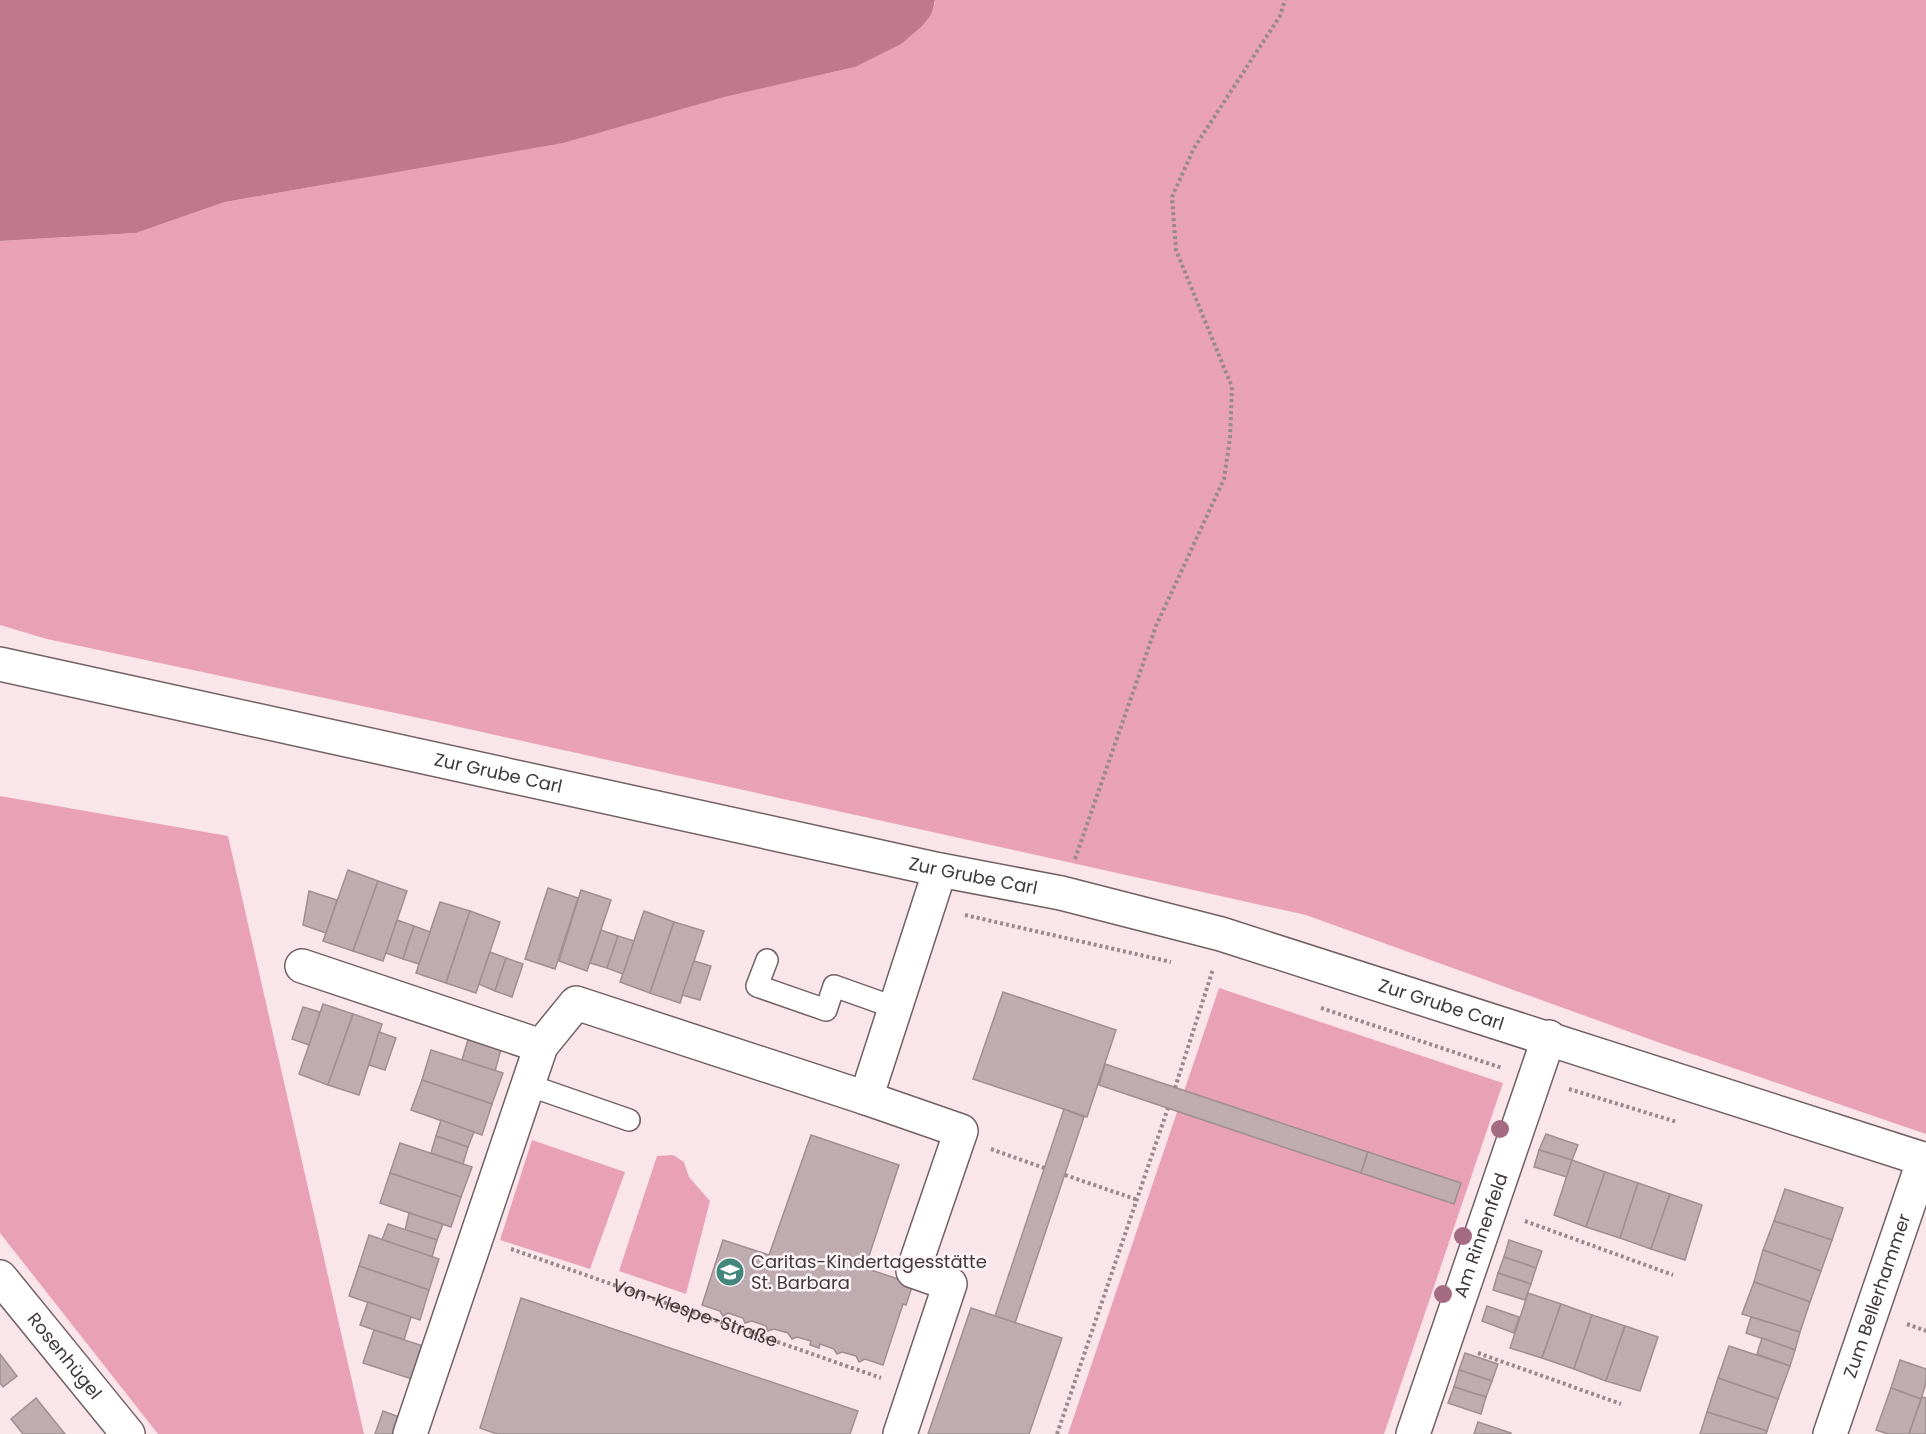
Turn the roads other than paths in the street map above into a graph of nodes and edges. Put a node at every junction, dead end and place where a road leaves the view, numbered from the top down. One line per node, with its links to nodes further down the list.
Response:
1 (0, 664): 2 (street, Zur Grube Carl)
2 (940, 870): 5 (street); 6 (street, Zur Grube Carl)
3 (768, 960): 5 (lane)
4 (302, 966): 7 (street)
5 (896, 1008): 9 (street)
6 (1549, 1037): 11 (street, Zur Grube Carl); 16 (street, Am Rinnenfeld)
7 (541, 1046): 8 (street); 9 (street)
8 (528, 1085): 10 (lane); 14 (street)
9 (866, 1098): 15 (street)
10 (628, 1120)
11 (1925, 1160): 17 (street, Zum Bellerhammer)
12 (0, 1277): 13 (street, Rosenhügel)
13 (128, 1434)
14 (410, 1434)
15 (900, 1434)
16 (1413, 1434)
17 (1830, 1434)

